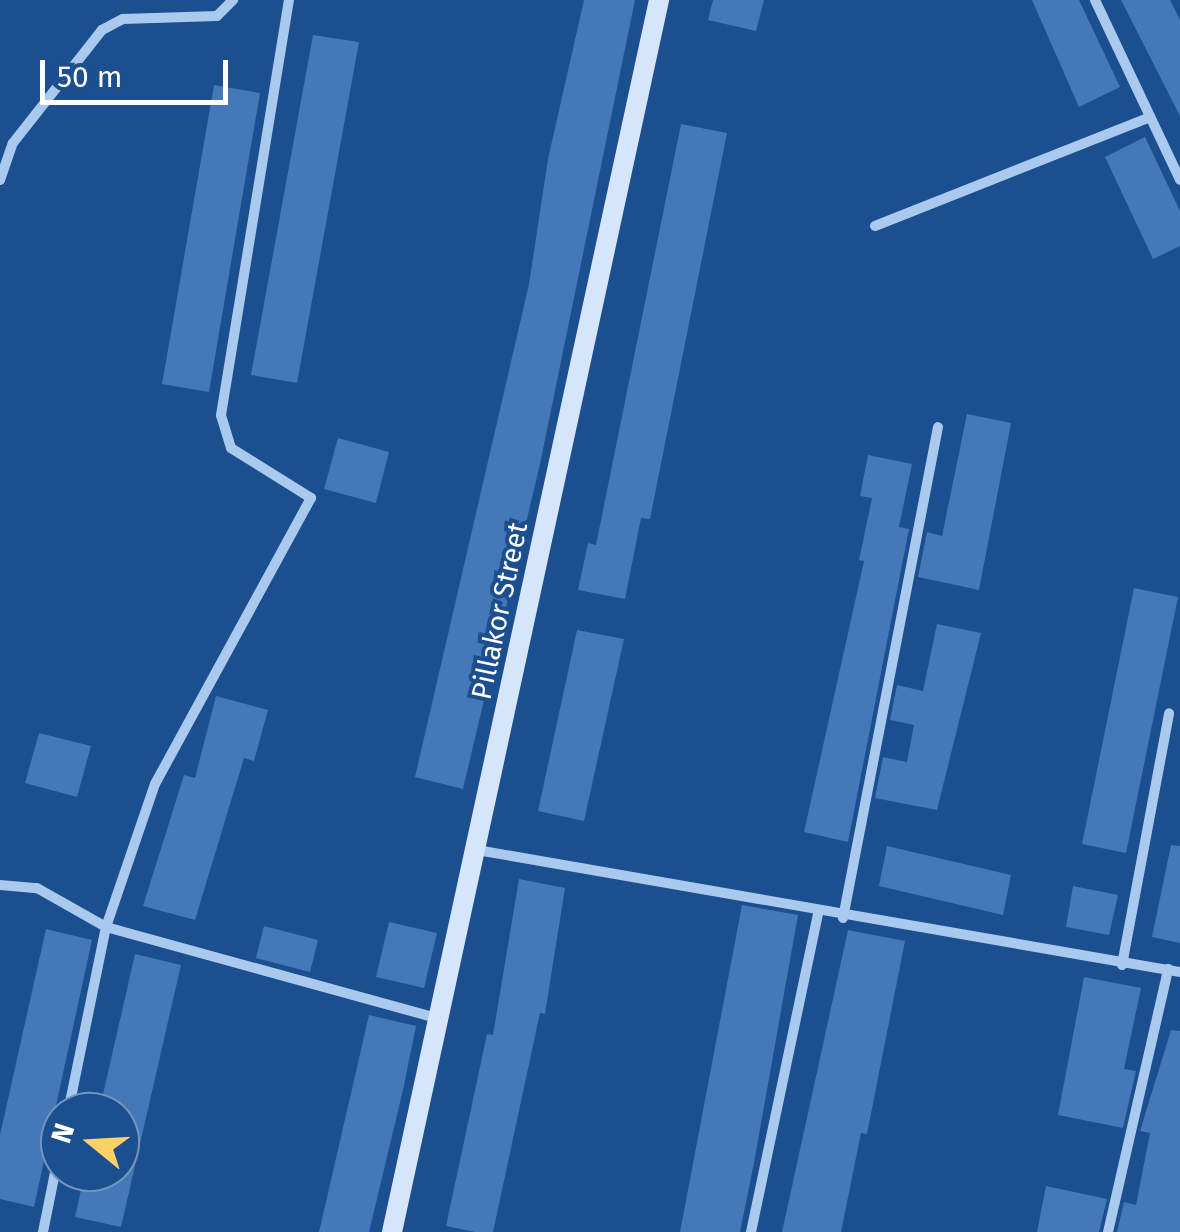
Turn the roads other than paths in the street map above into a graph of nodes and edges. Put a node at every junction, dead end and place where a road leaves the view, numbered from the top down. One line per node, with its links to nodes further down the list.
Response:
1 (233, 0): 7 (street)
2 (289, 0): 17 (street)
3 (659, 0): 13 (street, Pillakor Street)
4 (1095, 0): 5 (street)
5 (1150, 117): 9 (street); 10 (street)
6 (0, 140): 7 (street)
7 (13, 144): 8 (street)
8 (0, 180)
9 (1180, 180)
10 (876, 226)
11 (938, 427): 16 (street)
12 (1169, 714): 18 (street)
13 (477, 850): 15 (street); 20 (street, Pillakor Street)
14 (0, 885): 17 (street)
15 (818, 912): 16 (street); 25 (street)
16 (843, 918): 18 (street)
17 (106, 926): 20 (street); 21 (street)
18 (1122, 965): 19 (street)
19 (1174, 970): 26 (street)
20 (441, 1018): 24 (street, Pillakor Street)
21 (72, 1092)
22 (51, 1192): 23 (street)
23 (43, 1232)
24 (392, 1232)
25 (751, 1232)
26 (1108, 1232)

